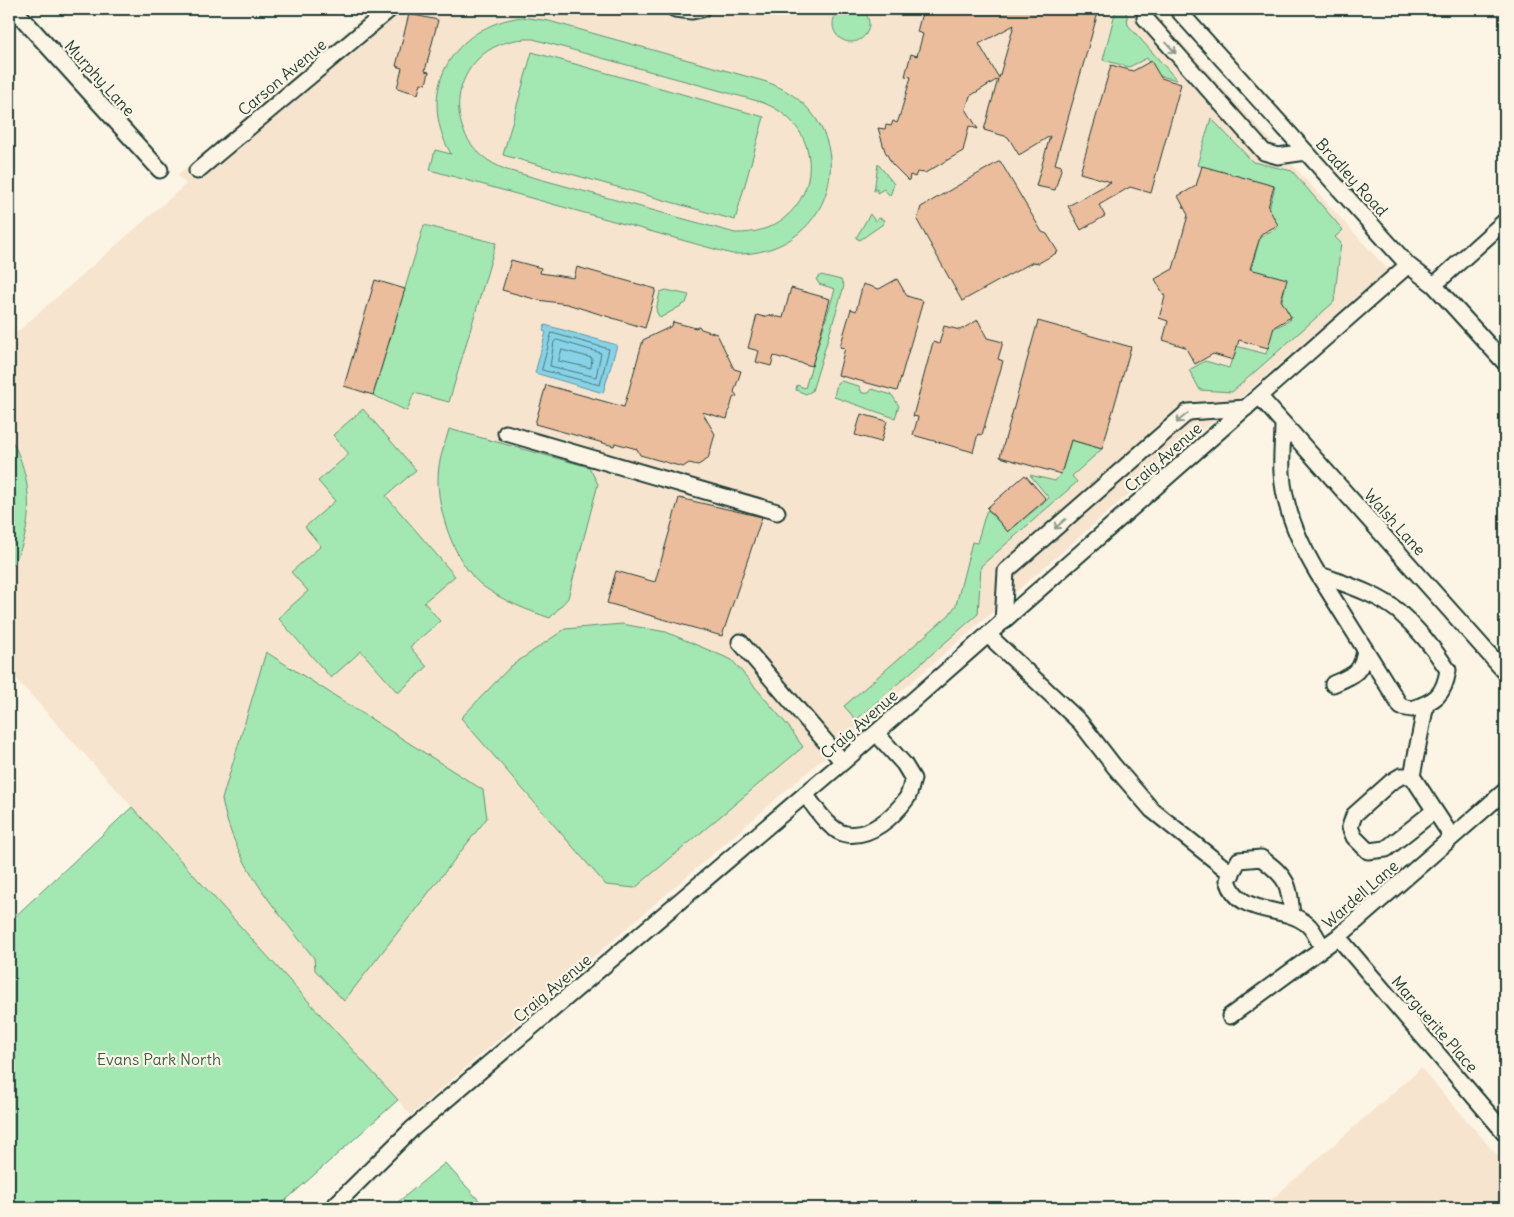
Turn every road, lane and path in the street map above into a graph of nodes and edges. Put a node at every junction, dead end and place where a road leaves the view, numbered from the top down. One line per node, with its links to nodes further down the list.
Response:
1 (14, 9): 8 (street, Murphy Lane)
2 (390, 9): 9 (street, Carson Avenue)
3 (675, 9): 4 (street)
4 (697, 9)
5 (1146, 9): 7 (street, one-way to 7)
6 (1177, 9): 7 (street, Bradley Road)
7 (1306, 152): 11 (street, Bradley Road)
8 (160, 170)
9 (197, 171)
10 (1505, 221): 12 (street)
11 (1408, 265): 12 (street, Bradley Road); 14 (street, Craig Avenue)
12 (1434, 284): 13 (street, Bradley Road)
13 (1505, 363)
14 (1259, 396): 15 (street, Craig Avenue); 16 (street, Walsh Lane)
15 (1246, 408): 20 (street, Craig Avenue); 20 (street, one-way to 20)
16 (1283, 423): 19 (street); 24 (street, Walsh Lane)
17 (506, 433): 18 (street)
18 (777, 512)
19 (1318, 574): 23 (street); 26 (street)
20 (1003, 622): 21 (street, Craig Avenue)
21 (988, 635): 27 (street, Craig Avenue); 34 (street)
22 (740, 642): 28 (street)
23 (1365, 649): 25 (street); 26 (street)
24 (1505, 672)
25 (1333, 684)
26 (1426, 704): 29 (street)
27 (876, 733): 28 (street, Craig Avenue); 31 (street)
28 (843, 762): 31 (street, Craig Avenue)
29 (1412, 776): 32 (street); 32 (street)
30 (1505, 791): 33 (street, Wardell Lane)
31 (805, 794): 40 (street, Craig Avenue)
32 (1434, 811): 33 (street)
33 (1452, 837): 36 (street, Wardell Lane)
34 (1232, 874): 35 (street); 35 (street)
35 (1292, 916): 37 (street)
36 (1338, 937): 37 (street, Wardell Lane); 39 (street, Marguerite Place)
37 (1323, 948): 38 (street, Wardell Lane)
38 (1230, 1016)
39 (1505, 1133)
40 (332, 1208)

